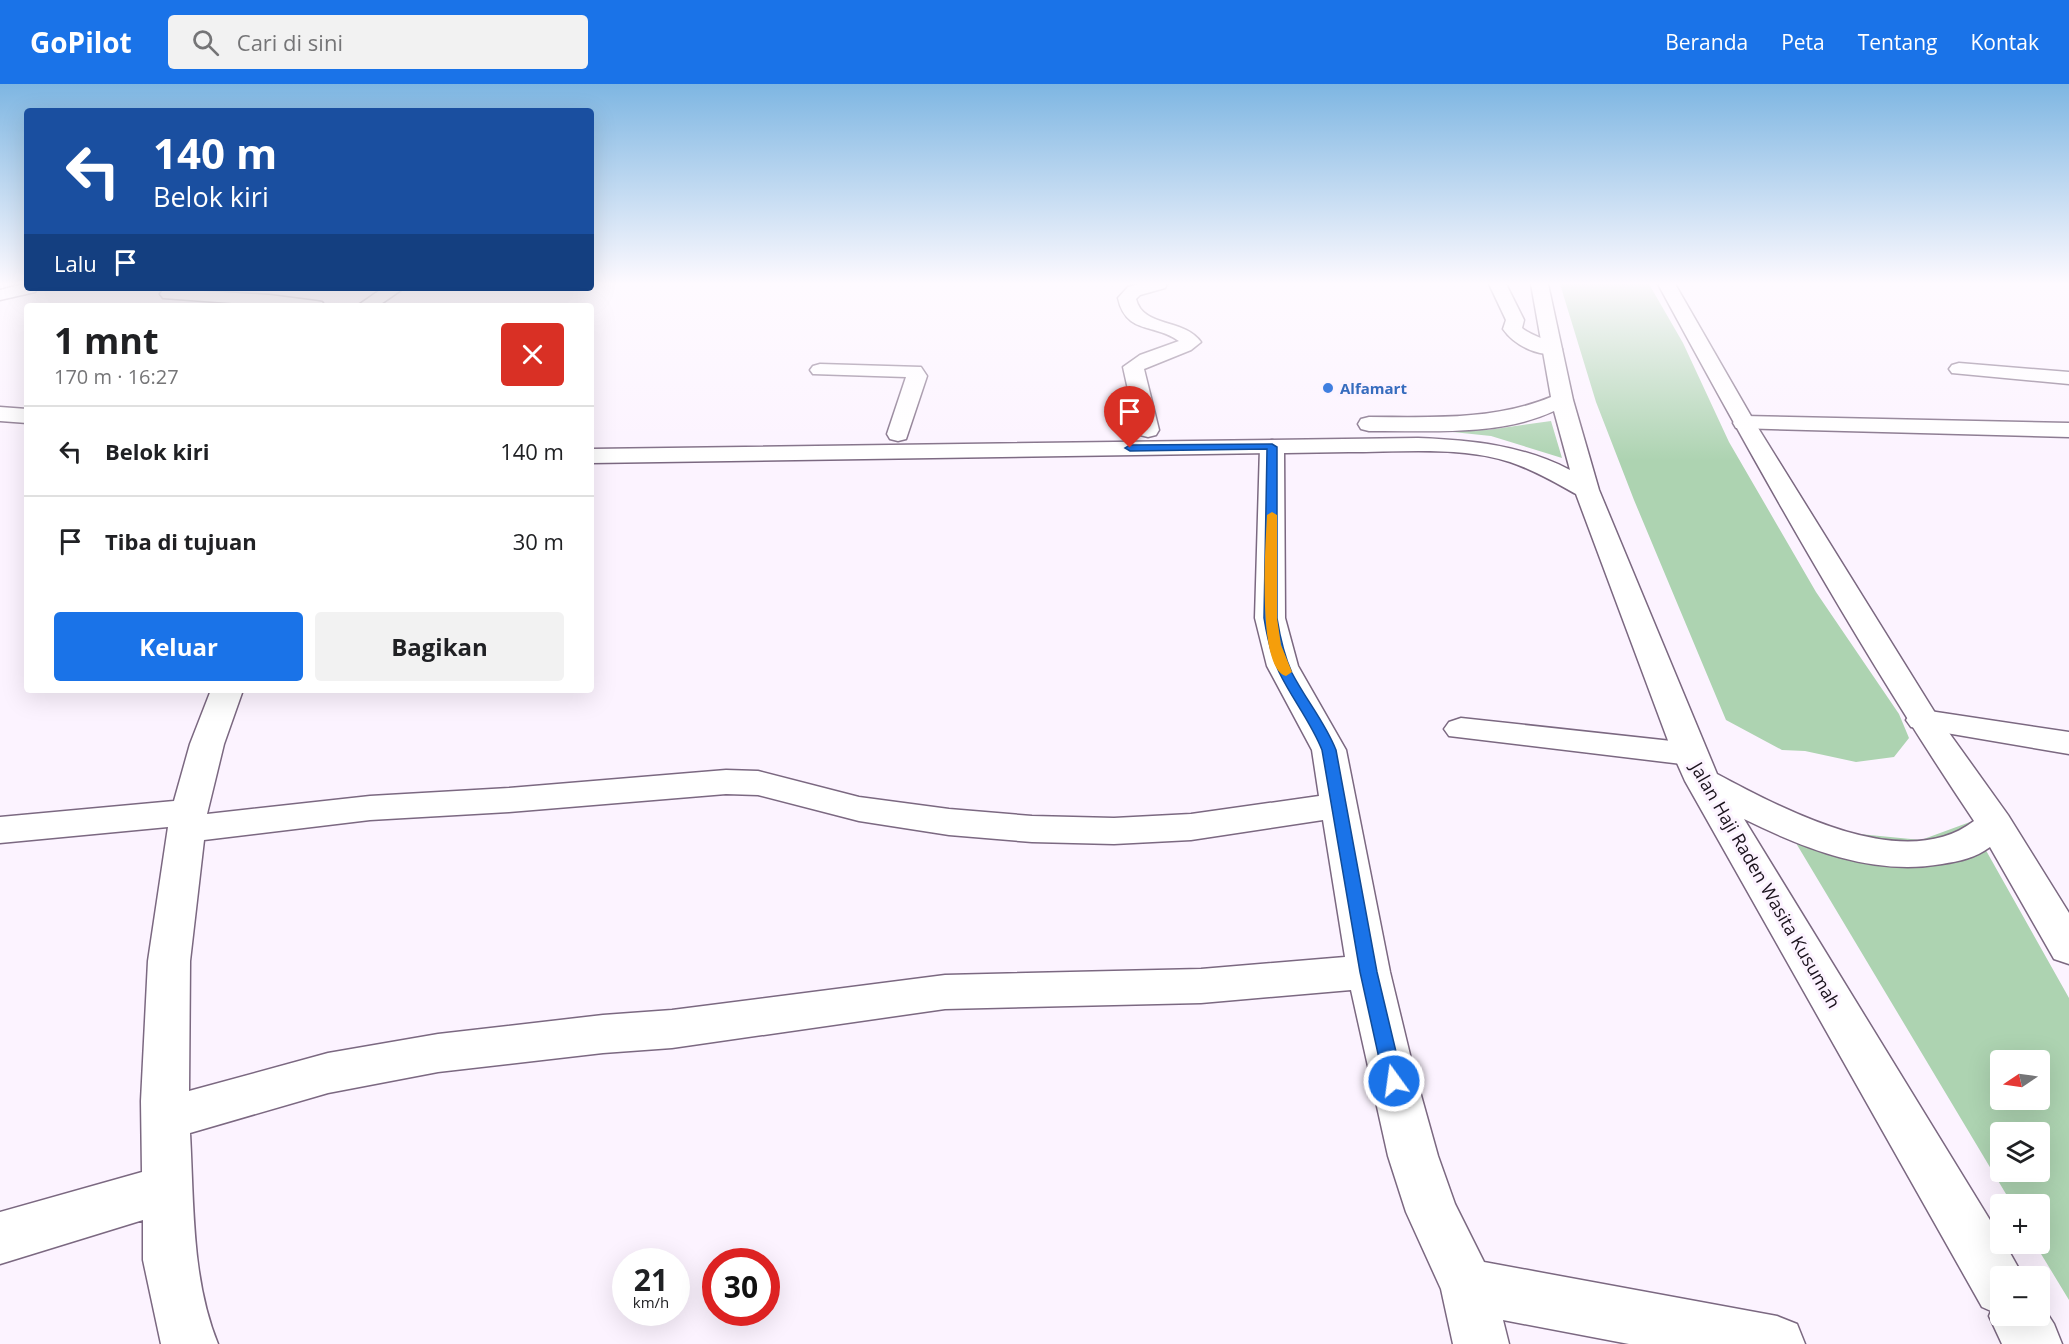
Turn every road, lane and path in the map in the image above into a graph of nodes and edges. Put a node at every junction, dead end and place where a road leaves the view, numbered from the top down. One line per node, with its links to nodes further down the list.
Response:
1 (1190, 343): 15 (main road)
2 (1529, 343): 5 (main road)
3 (1551, 343): 5 (main road, Jalan Haji Raden Wasita Kusumah)
4 (1699, 343): 14 (main road)
5 (1552, 348): 11 (main road, Jalan Haji Raden Wasita Kusumah)
6 (1959, 369): 8 (main road)
7 (820, 370): 17 (main road)
8 (2069, 378)
9 (0, 395): 10 (main road)
10 (24, 398)
11 (1562, 400): 15 (main road); 22 (main road, Jalan Haji Raden Wasita Kusumah)
12 (0, 414): 13 (main road)
13 (24, 416)
14 (1744, 423): 16 (main road); 24 (main road)
15 (1148, 430): 19 (main road)
16 (2069, 430)
17 (898, 434): 18 (main road); 19 (main road)
18 (594, 438)
19 (940, 442): 20 (main road); 21 (main road)
20 (1272, 447): 22 (main road); 28 (main road)
21 (594, 456)
22 (1587, 490): 27 (main road, Jalan Haji Raden Wasita Kusumah)
23 (226, 693): 29 (main road)
24 (1923, 720): 26 (main road); 30 (main road)
25 (1461, 729): 27 (main road)
26 (2069, 743)
27 (1697, 767): 30 (main road); 37 (main road, Jalan Haji Raden Wasita Kusumah)
28 (1339, 805): 29 (main road); 33 (main road)
29 (188, 820): 31 (main road); 34 (main road)
30 (1995, 824): 32 (main road)
31 (0, 830)
32 (2069, 948)
33 (1368, 972): 34 (main road); 38 (main road)
34 (166, 1119): 35 (main road)
35 (168, 1188): 36 (main road); 40 (main road)
36 (0, 1238)
37 (1990, 1269)
38 (1467, 1286): 41 (main road); 42 (main road)
39 (2023, 1326): 43 (main road)
40 (190, 1344)
41 (1481, 1344)
42 (1777, 1344)
43 (2034, 1344)

